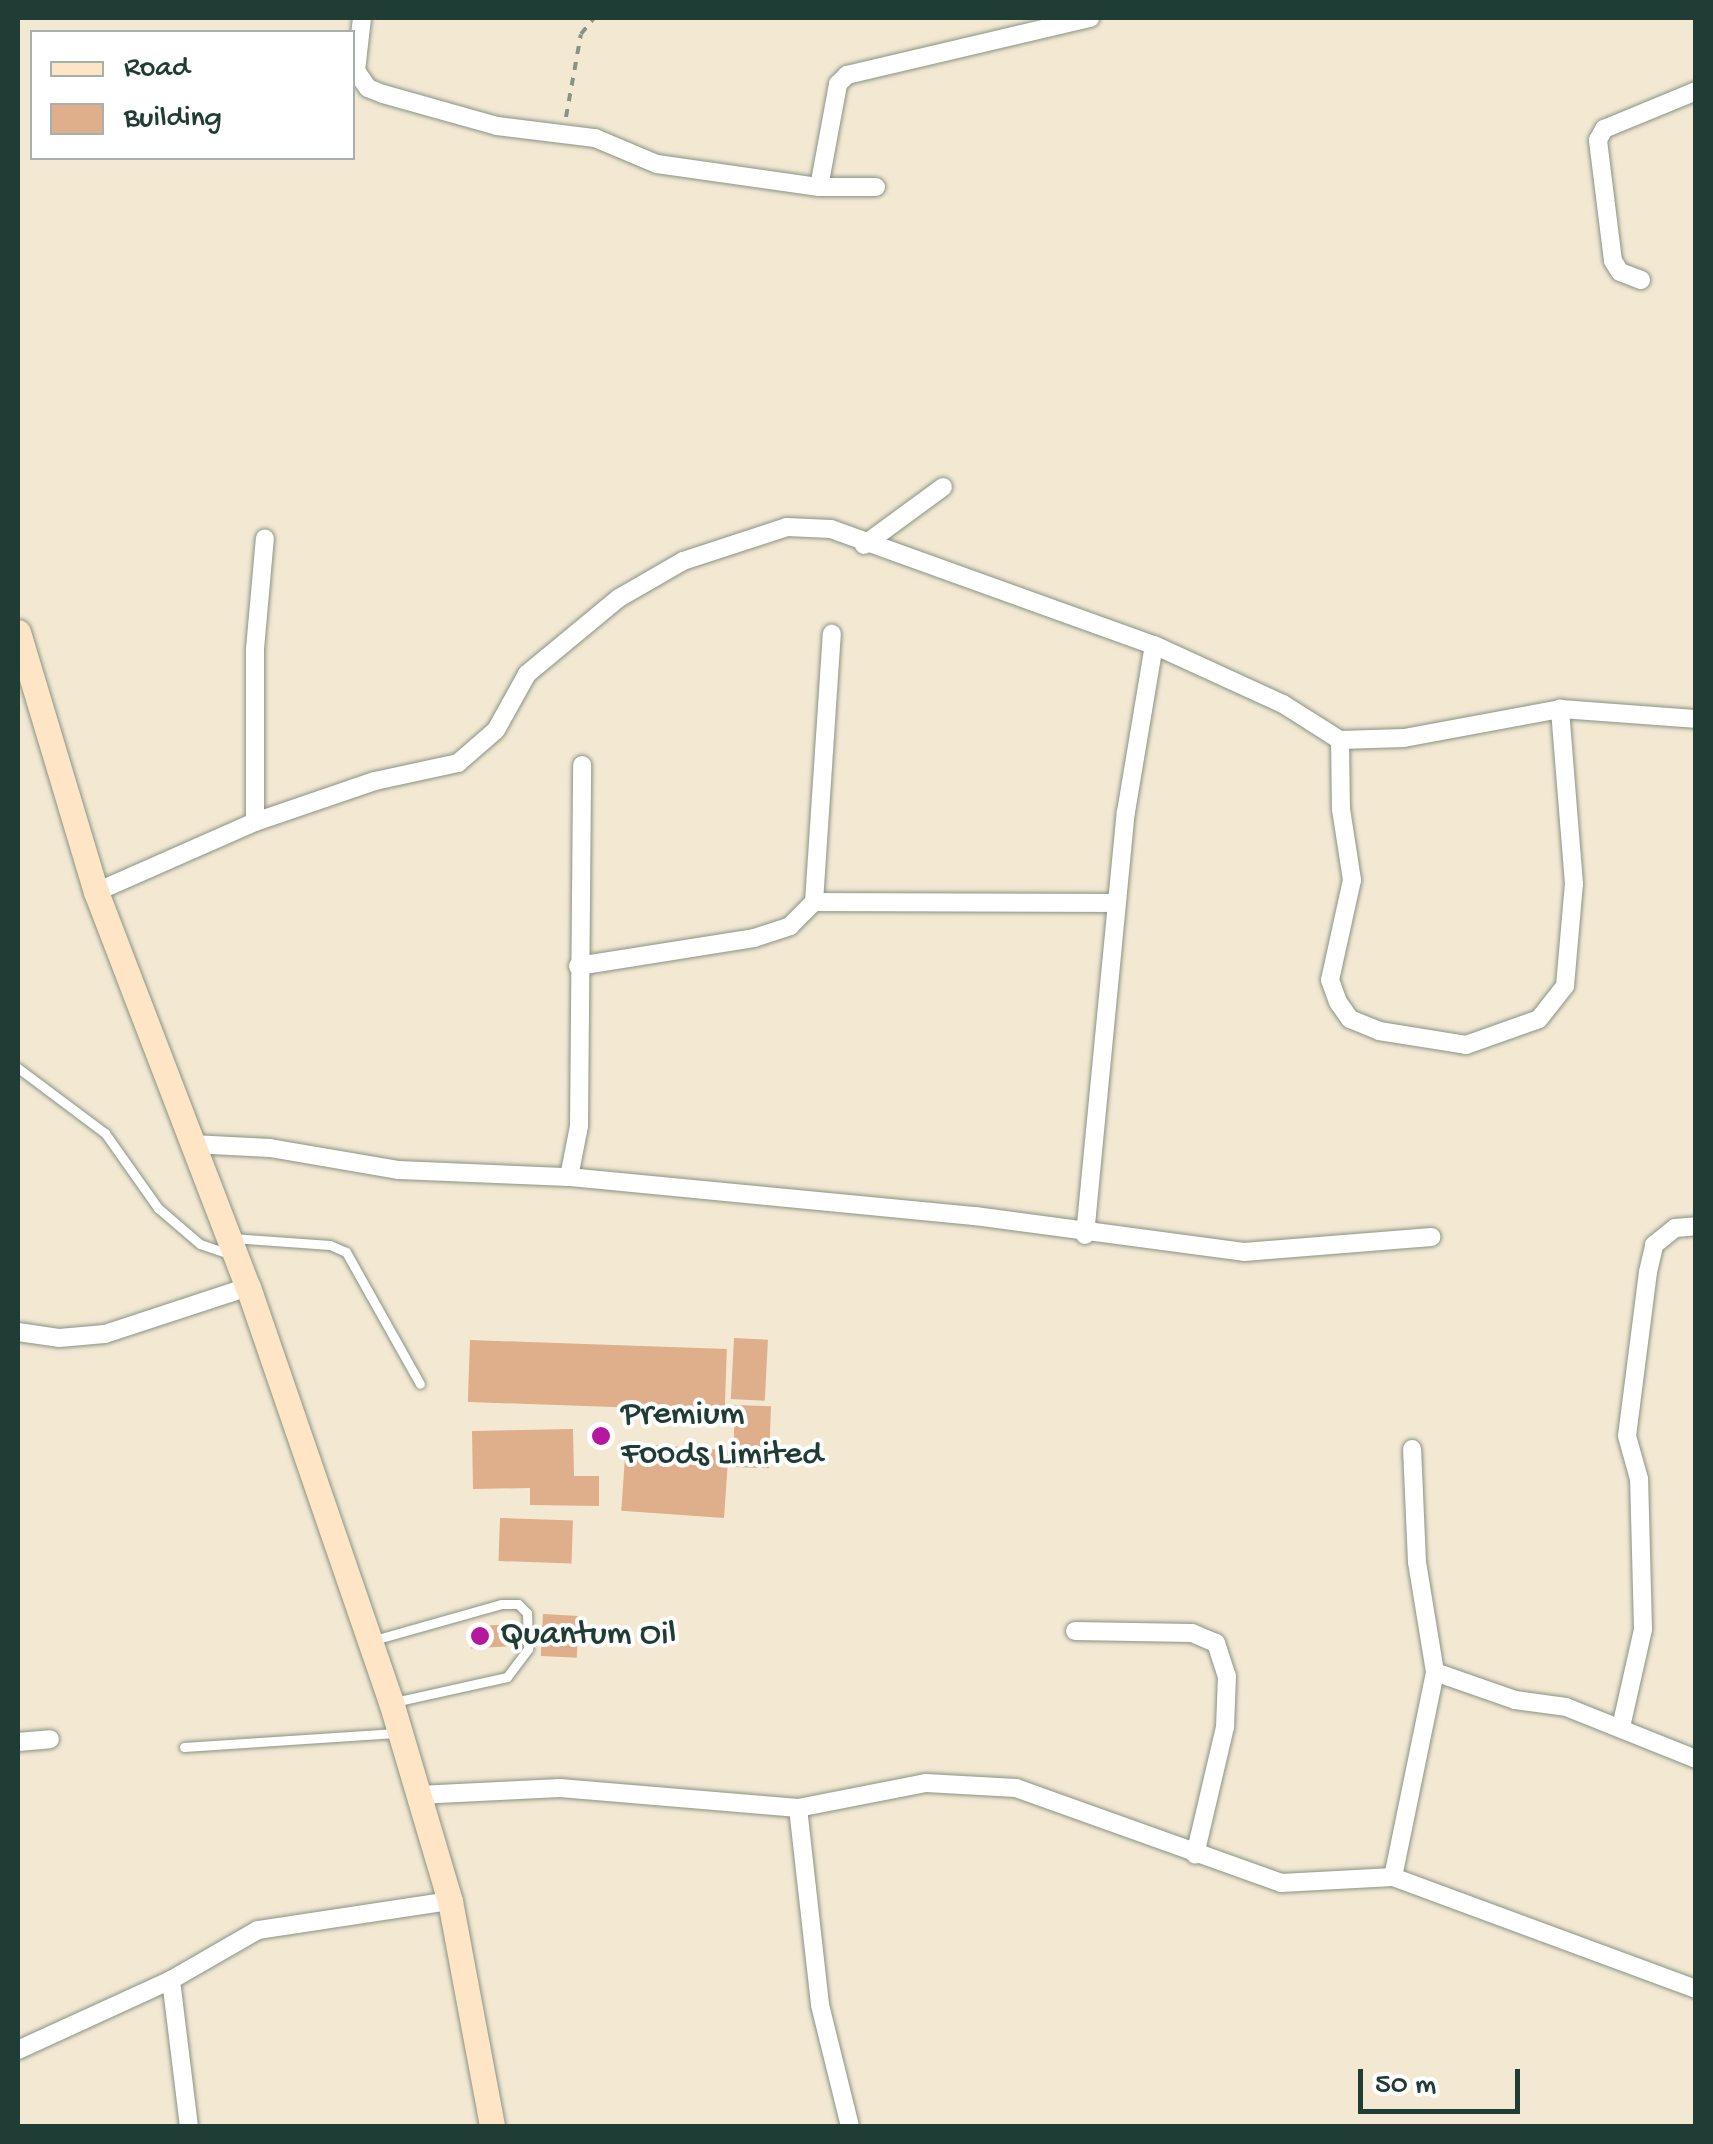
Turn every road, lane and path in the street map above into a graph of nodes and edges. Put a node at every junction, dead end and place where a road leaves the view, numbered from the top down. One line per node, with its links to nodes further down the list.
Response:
1 (362, 18): 4 (street)
2 (594, 18): 7 (path)
3 (1090, 18): 9 (street)
4 (355, 56)
5 (355, 63): 7 (street)
6 (1696, 92): 10 (street)
7 (564, 132): 9 (street)
8 (876, 187): 9 (street)
9 (819, 188)
10 (1641, 280)
11 (943, 487): 13 (street)
12 (265, 538): 21 (street)
13 (864, 545): 15 (street); 21 (street)
14 (832, 634): 23 (street)
15 (1154, 645): 19 (street); 24 (street)
16 (19, 646): 22 (main road)
17 (1560, 709): 18 (street); 19 (street); 19 (street)
18 (1696, 719)
19 (1340, 740)
20 (582, 765): 25 (street)
21 (255, 822): 22 (street)
22 (96, 892): 27 (main road)
23 (814, 902): 24 (street); 25 (street)
24 (1116, 904): 30 (street)
25 (578, 966): 28 (street)
26 (18, 1068): 32 (lane)
27 (192, 1144): 28 (street); 32 (main road)
28 (569, 1176): 30 (street)
29 (1696, 1226): 41 (street)
30 (1085, 1235): 31 (street)
31 (1431, 1238)
32 (233, 1247): 33 (main road); 35 (lane)
33 (248, 1287): 34 (street); 38 (main road)
34 (18, 1332)
35 (420, 1384)
36 (1412, 1449): 39 (street)
37 (1076, 1631): 49 (street)
38 (370, 1642): 40 (main road); 40 (lane)
39 (1435, 1672): 41 (street); 50 (street)
40 (391, 1702): 42 (main road)
41 (1621, 1726): 46 (street)
42 (399, 1733): 45 (lane); 47 (main road)
43 (50, 1738): 44 (street)
44 (18, 1742)
45 (184, 1747)
46 (1696, 1759)
47 (418, 1794): 48 (street); 51 (main road)
48 (798, 1808): 49 (street); 57 (street)
49 (1195, 1855): 50 (street)
50 (1394, 1877): 53 (street)
51 (450, 1901): 52 (street); 56 (main road)
52 (171, 1980): 54 (street); 55 (street)
53 (1696, 1989)
54 (18, 2050)
55 (190, 2126)
56 (492, 2126)
57 (850, 2126)

